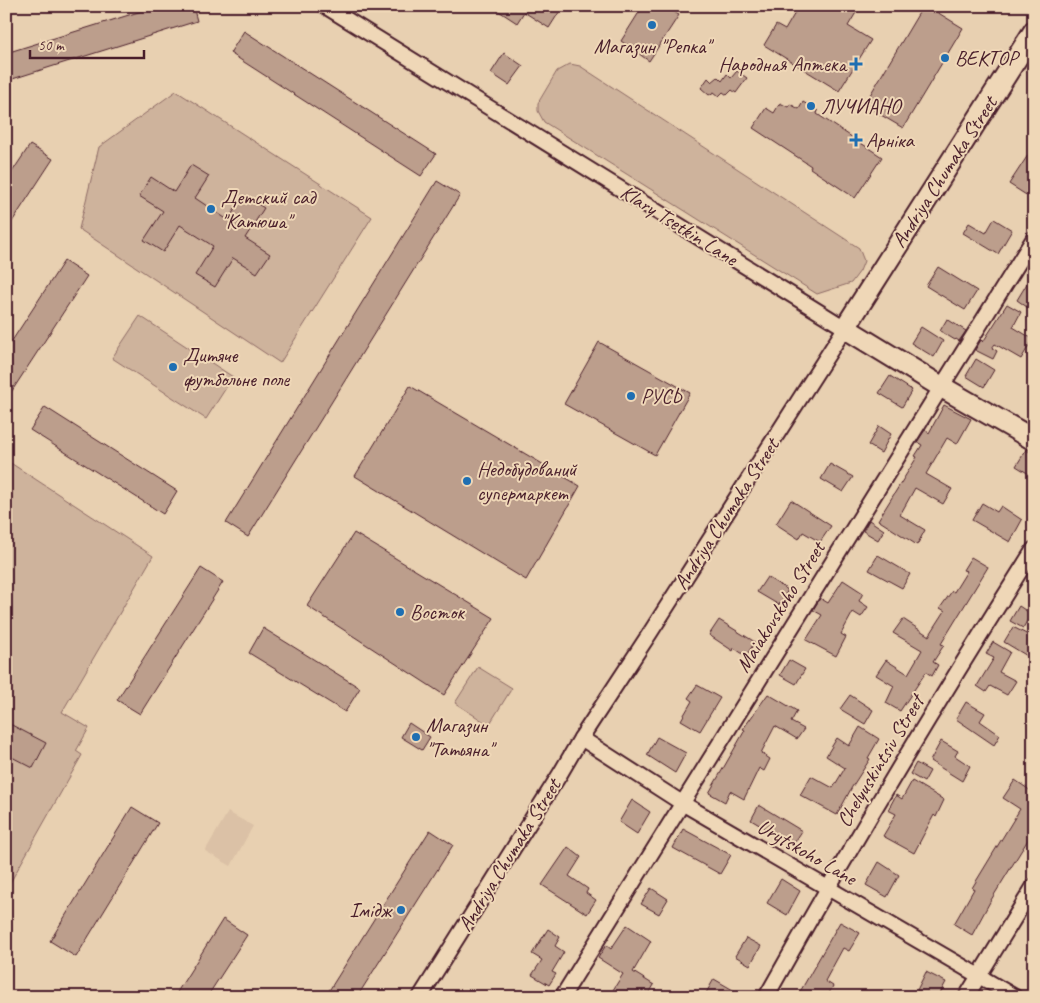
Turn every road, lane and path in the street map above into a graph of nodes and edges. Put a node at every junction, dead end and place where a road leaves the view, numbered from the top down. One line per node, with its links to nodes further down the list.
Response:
1 (326, 6): 4 (street, Klary Tsetkin Lane)
2 (1034, 31): 4 (street, Andriya Chumaka Street)
3 (1034, 238): 5 (street, Maiakovskoho Street)
4 (845, 328): 5 (street, Klary Tsetkin Lane); 8 (street, Andriya Chumaka Street)
5 (940, 386): 6 (street, Klary Tsetkin Lane); 9 (street, Maiakovskoho Street)
6 (1034, 440)
7 (1034, 549): 10 (street, Chelyuskintsiv Street)
8 (581, 738): 9 (street, Urytskoho Lane); 13 (street, Andriya Chumaka Street)
9 (682, 803): 10 (street, Urytskoho Lane); 14 (street, Maiakovskoho Street)
10 (828, 886): 12 (street, Urytskoho Lane); 15 (street, Chelyuskintsiv Street)
11 (1034, 886): 12 (street)
12 (978, 976): 16 (street); 17 (street, Urytskoho Lane)
13 (420, 997)
14 (562, 997)
15 (766, 997)
16 (966, 997)
17 (1015, 997)

